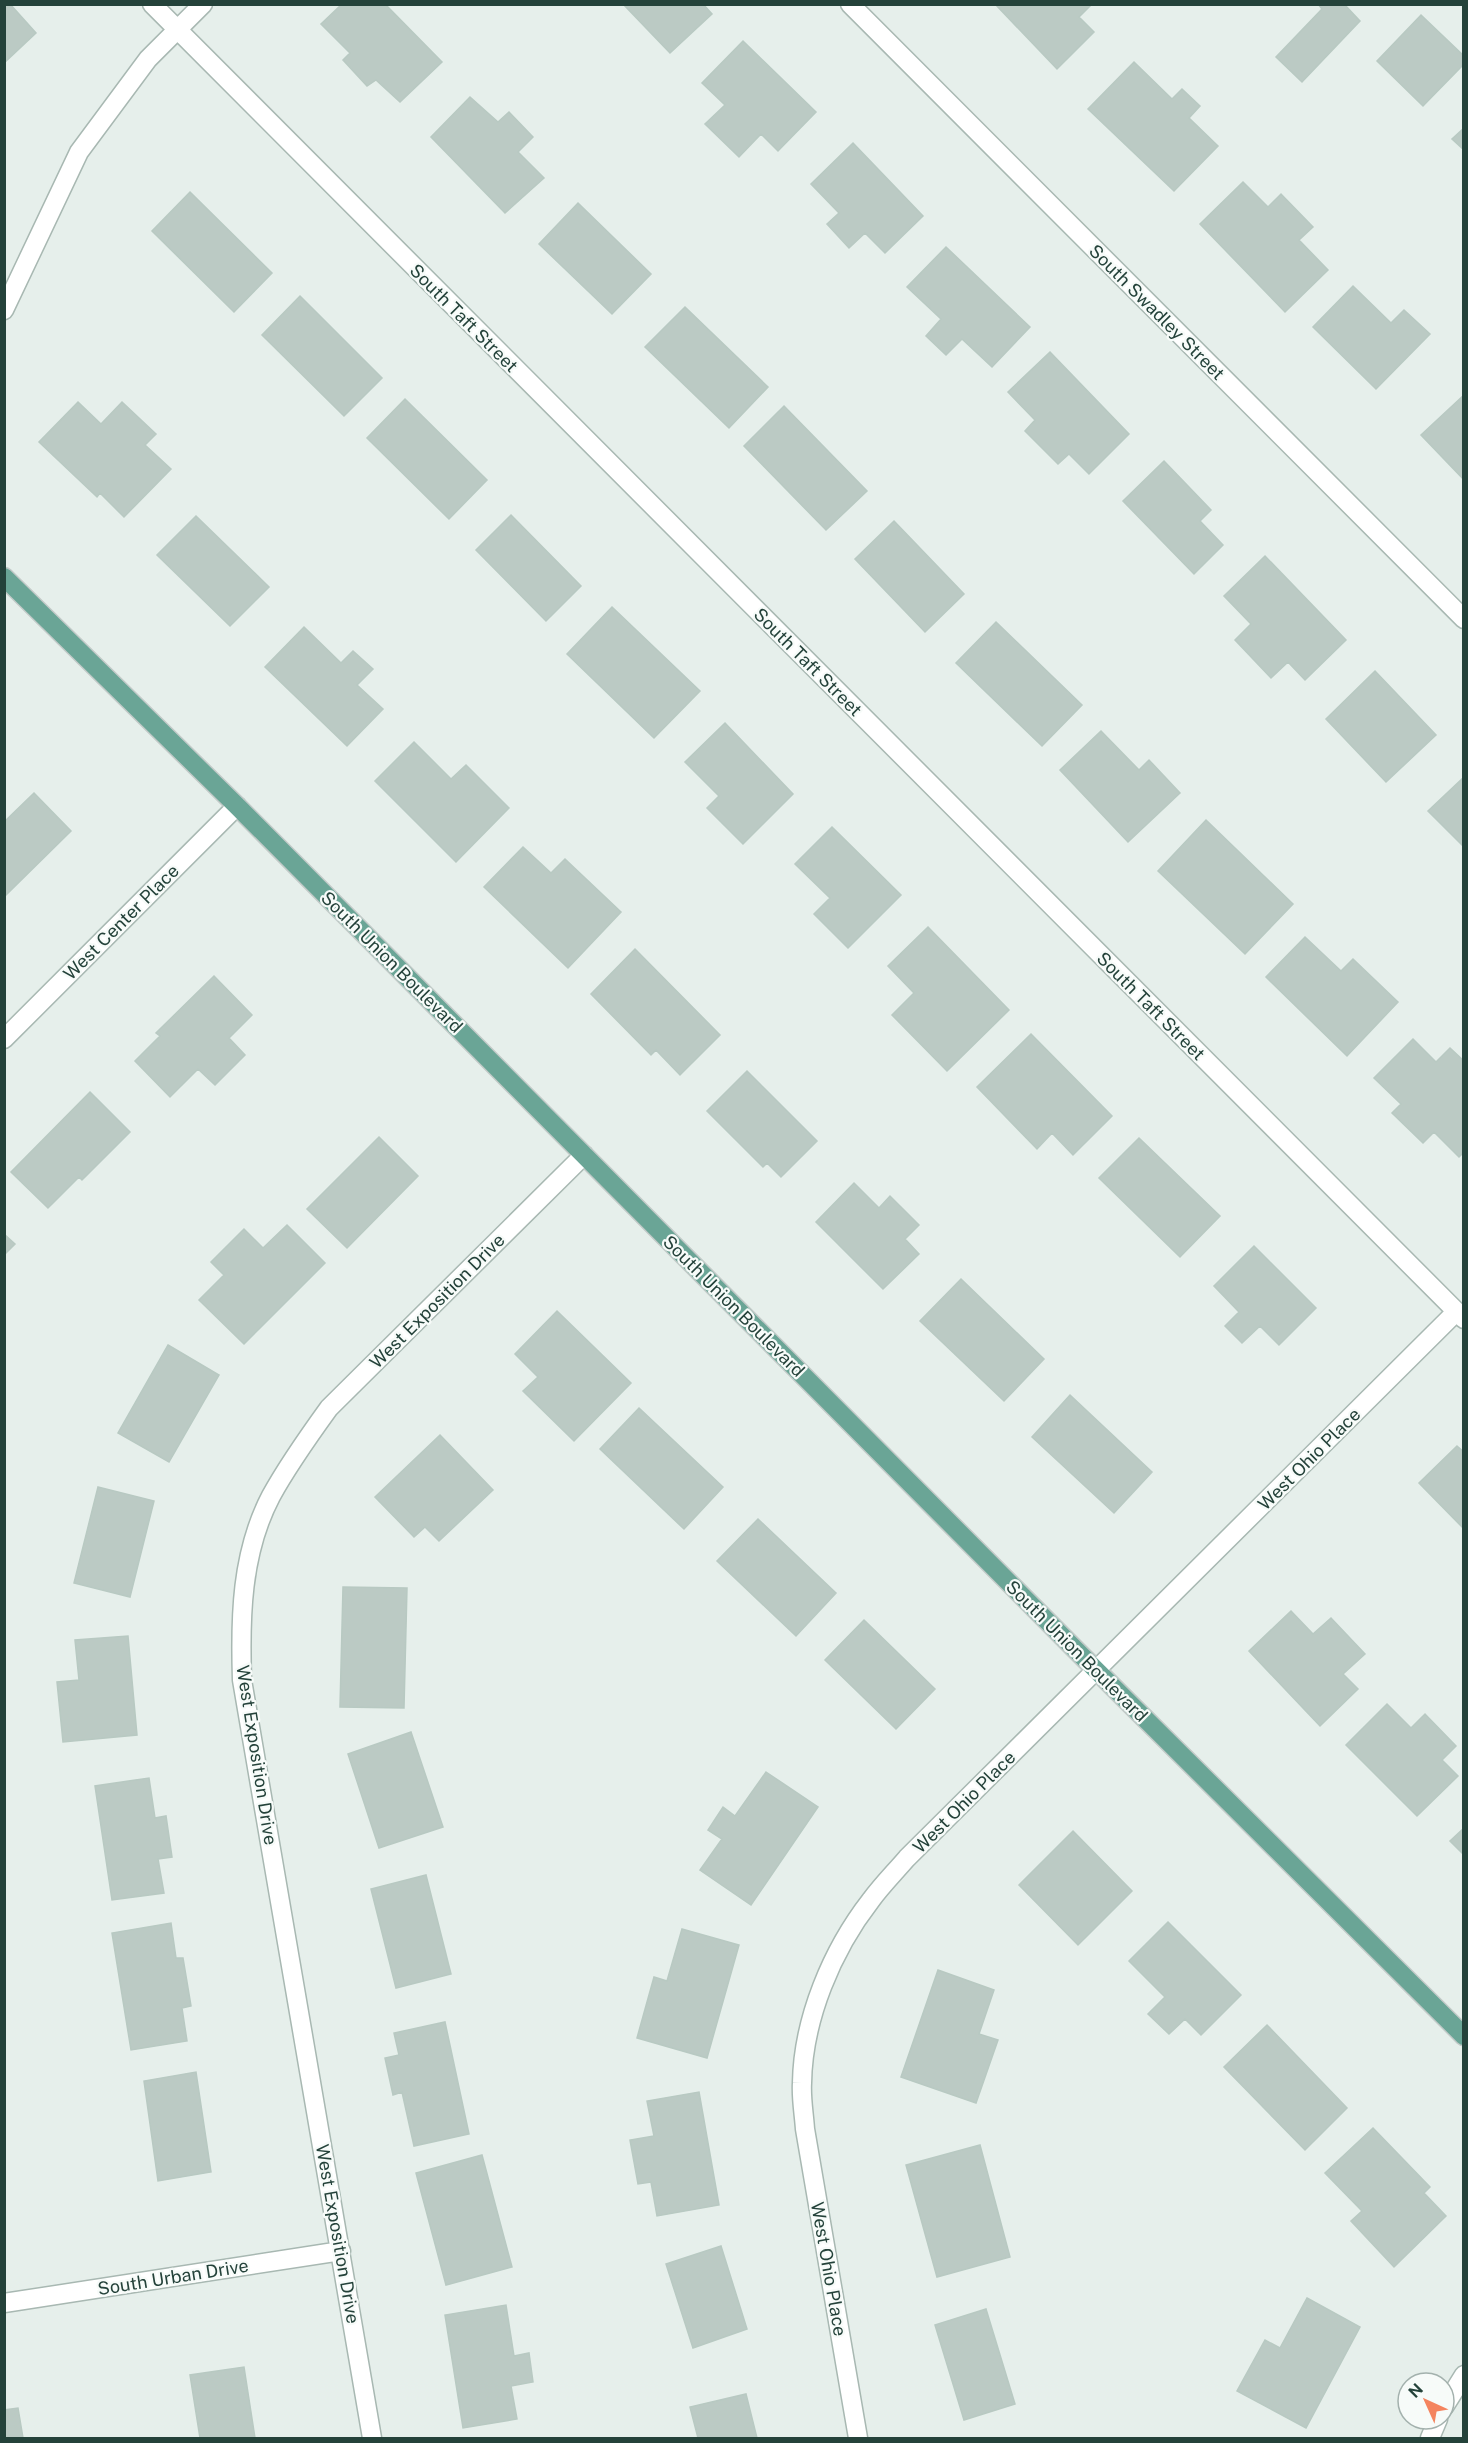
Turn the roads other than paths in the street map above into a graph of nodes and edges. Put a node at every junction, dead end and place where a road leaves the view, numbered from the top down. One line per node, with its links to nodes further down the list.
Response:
1 (152, 4): 4 (street, South Taft Street)
2 (203, 4): 4 (street)
3 (850, 4): 7 (street, South Swadley Street)
4 (177, 30): 5 (street); 11 (street, South Taft Street)
5 (4, 310)
6 (4, 578): 8 (main road, South Union Boulevard)
7 (1464, 620)
8 (237, 806): 9 (street, West Center Place); 10 (main road, South Union Boulevard)
9 (4, 1039)
10 (584, 1155): 12 (main road, South Union Boulevard); 14 (street, West Exposition Drive)
11 (1460, 1315): 12 (street, West Ohio Place)
12 (1097, 1671): 13 (main road, South Union Boulevard); 19 (street, West Ohio Place)
13 (1464, 2036)
14 (342, 2251): 15 (street, South Urban Drive); 18 (street, West Exposition Drive)
15 (4, 2303)
16 (1464, 2375): 17 (street)
17 (1456, 2388)
18 (372, 2439)
19 (858, 2439)

